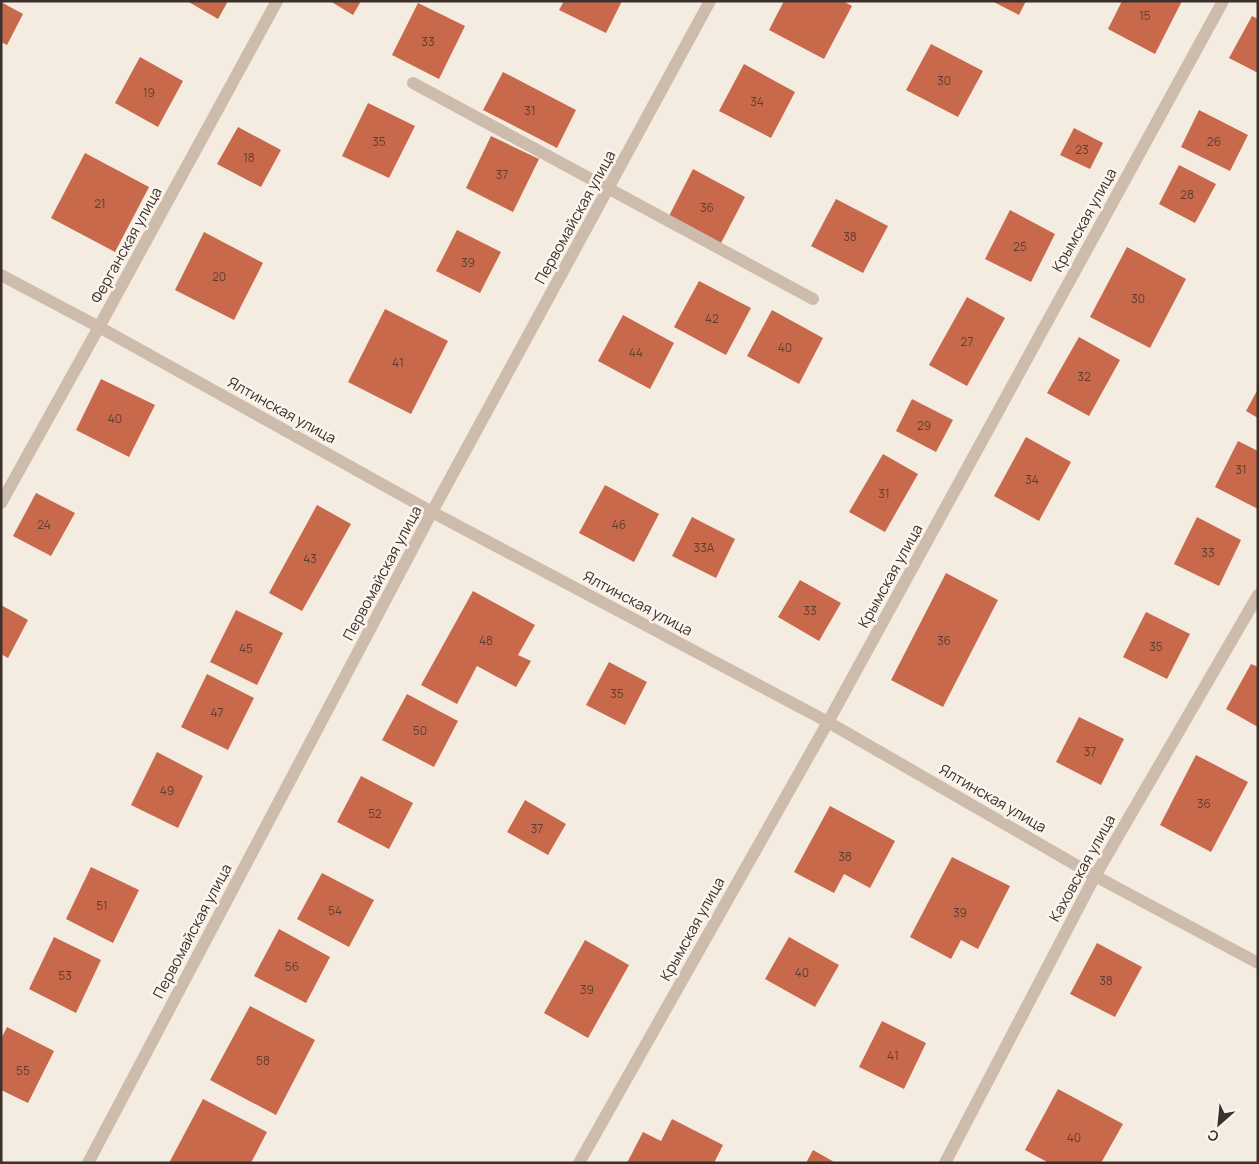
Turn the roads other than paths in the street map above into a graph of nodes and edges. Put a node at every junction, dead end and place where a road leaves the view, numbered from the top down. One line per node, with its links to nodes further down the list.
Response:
1 (277, 1): 8 (street, Ферганская улица)
2 (710, 1): 5 (street, Первомайская улица)
3 (1223, 1): 12 (street, Крымская улица)
4 (413, 83): 5 (street)
5 (608, 189): 7 (street); 10 (street, Первомайская улица)
6 (1, 275): 8 (street, Ялтинская улица)
7 (813, 300)
8 (99, 327): 9 (street, Ферганская улица); 10 (street, Ялтинская улица)
9 (1, 503)
10 (432, 512): 12 (street, Ялтинская улица); 15 (street, Первомайская улица)
11 (1258, 595): 13 (street, Каховская улица)
12 (828, 722): 13 (street, Ялтинская улица); 16 (street, Крымская улица)
13 (1095, 876): 14 (street, Ялтинская улица); 17 (street, Каховская улица)
14 (1258, 963)
15 (88, 1163)
16 (580, 1163)
17 (945, 1163)

